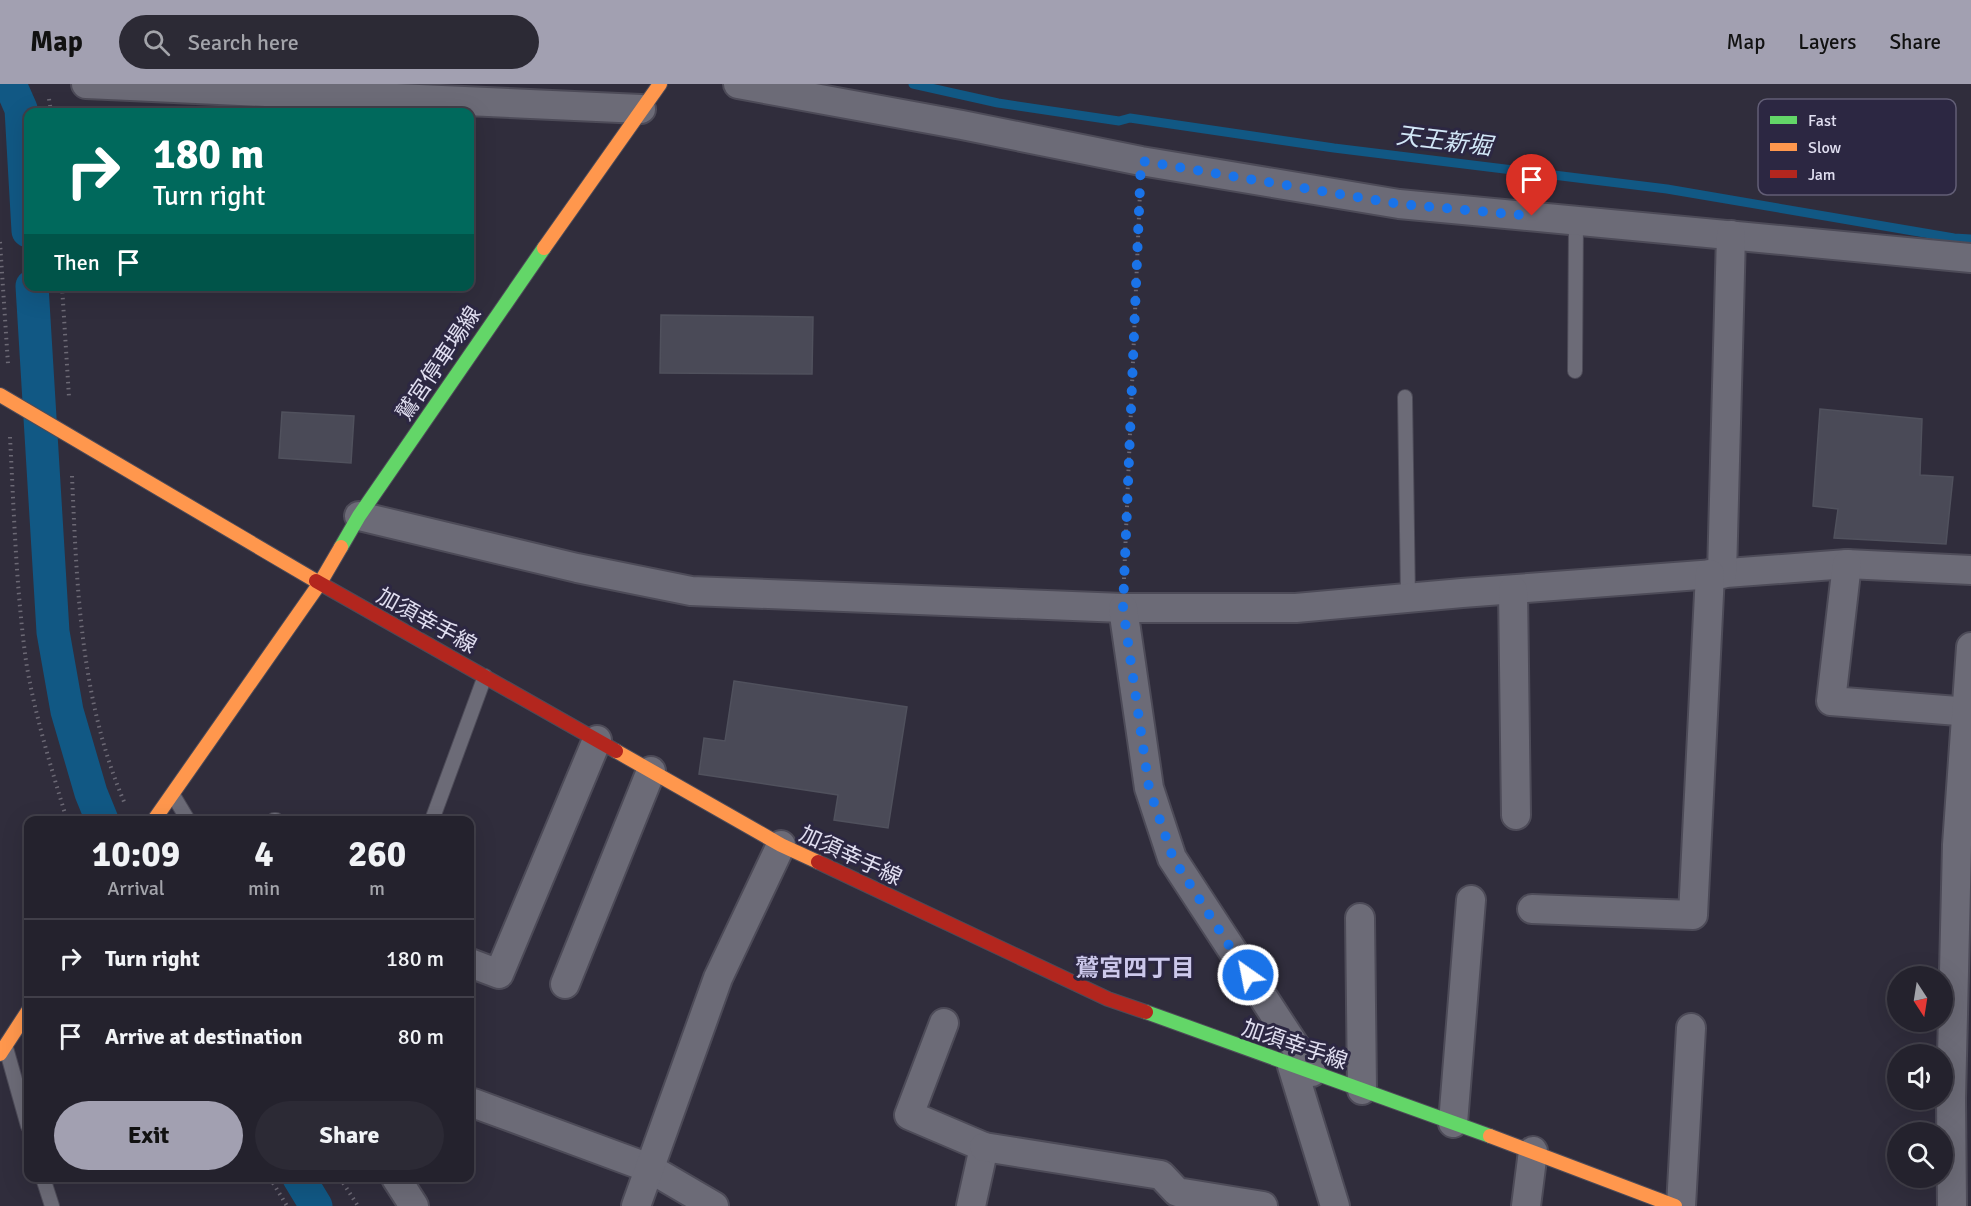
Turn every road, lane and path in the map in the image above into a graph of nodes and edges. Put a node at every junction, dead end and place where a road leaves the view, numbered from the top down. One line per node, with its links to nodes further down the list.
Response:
1 (86, 84): 6 (street)
2 (660, 84): 6 (main road, 鷲宮停車場線)
3 (738, 84): 7 (street)
4 (49, 99): 5 (path)
5 (50, 108)
6 (641, 110): 20 (main road, 鷲宮停車場線)
7 (1141, 161): 8 (street); 27 (path)
8 (1576, 220): 9 (street); 13 (lane)
9 (1731, 236): 11 (street); 23 (street)
10 (0, 242): 14 (path)
11 (1971, 258)
12 (62, 291): 17 (path)
13 (1575, 371)
14 (8, 372)
15 (0, 395): 24 (main road, 加須幸手線)
16 (1405, 397): 26 (lane)
17 (69, 407)
18 (9, 429): 36 (path)
19 (72, 467): 34 (path)
20 (359, 516): 24 (main road, 鷲宮停車場線); 27 (street)
21 (1847, 564): 22 (street); 23 (street); 30 (street)
22 (1971, 570)
23 (1716, 574): 25 (street); 42 (street)
24 (320, 583): 29 (main road, 加須幸手線); 33 (main road, 鷲宮停車場線)
25 (1513, 590): 26 (street); 35 (street)
26 (1408, 598): 27 (street)
27 (1123, 608): 51 (street)
28 (1971, 646): 30 (street)
29 (485, 676): 31 (main road, 加須幸手線); 39 (lane)
30 (1969, 711): 44 (street)
31 (597, 740): 32 (main road, 加須幸手線); 45 (street)
32 (651, 771): 40 (main road, 加須幸手線); 46 (street)
33 (172, 793): 37 (main road, 鷲宮停車場線); 38 (lane)
34 (126, 805)
35 (1515, 815)
36 (67, 816)
37 (157, 816)
38 (186, 816)
39 (433, 816)
40 (781, 845): 51 (main road, 加須幸手線); 58 (street)
41 (1471, 900): 55 (street)
42 (1532, 909)
43 (1360, 918): 52 (street)
44 (1963, 929): 75 (street)
45 (474, 965)
46 (565, 984)
47 (24, 1017): 50 (main road)
48 (944, 1023): 56 (street)
49 (1691, 1028): 74 (street)
50 (3, 1050): 54 (lane)
51 (1302, 1069): 52 (main road, 加須幸手線); 71 (street)
52 (1362, 1090): 55 (main road, 加須幸手線)
53 (474, 1103): 58 (street)
54 (24, 1114)
55 (1453, 1123): 57 (main road, 加須幸手線)
56 (984, 1147): 69 (street); 70 (street)
57 (1533, 1151): 72 (street); 73 (main road, 加須幸手線)
58 (650, 1168): 67 (street); 68 (street)
59 (44, 1182): 63 (lane)
60 (272, 1182): 64 (path)
61 (343, 1182): 65 (path)
62 (399, 1182): 66 (street)
63 (51, 1206)
64 (287, 1206)
65 (358, 1206)
66 (414, 1206)
67 (636, 1206)
68 (714, 1206)
69 (971, 1206)
70 (1263, 1206)
71 (1335, 1206)
72 (1526, 1206)
73 (1675, 1206)
74 (1681, 1206)
75 (1952, 1206)

